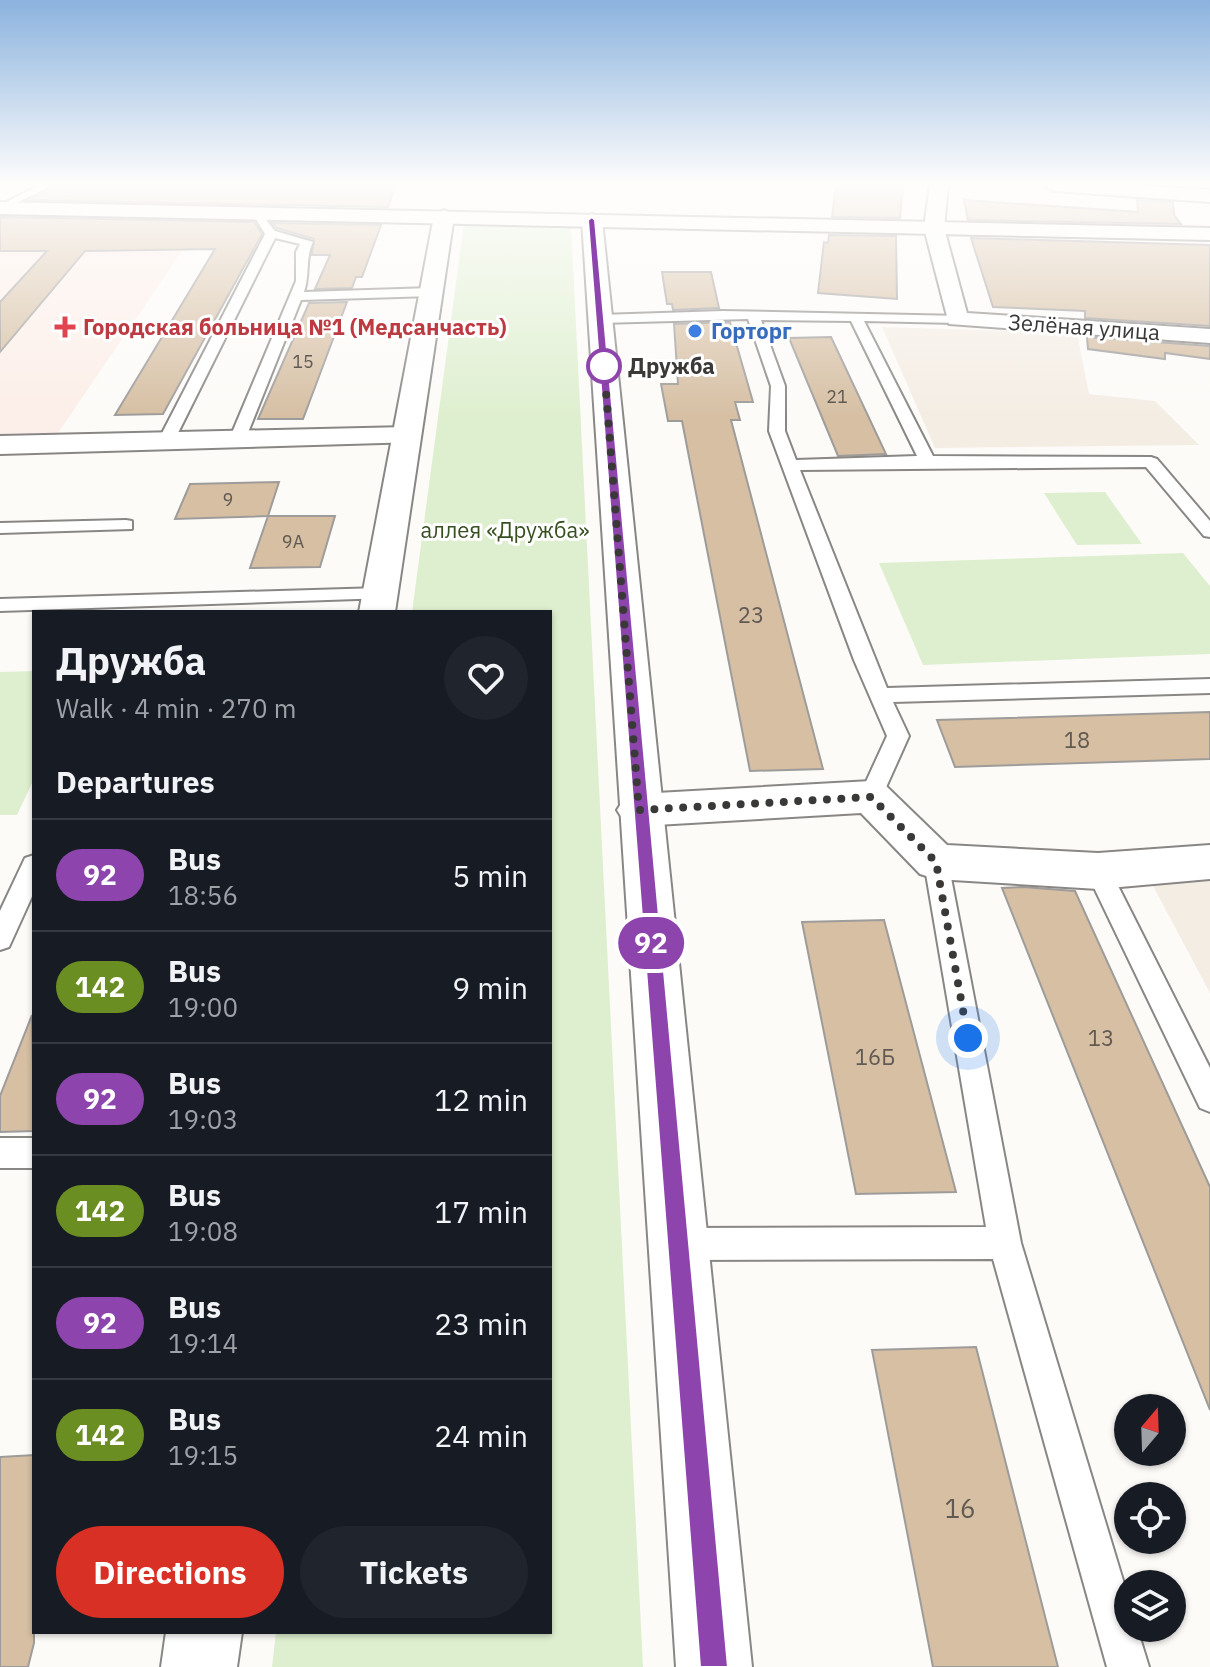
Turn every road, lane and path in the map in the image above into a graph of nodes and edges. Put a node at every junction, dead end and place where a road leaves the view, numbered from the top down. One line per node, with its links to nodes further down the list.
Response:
1 (256, 263): 15 (lane)
2 (302, 263): 7 (lane)
3 (437, 263): 6 (street)
4 (595, 263): 10 (street)
5 (943, 263): 11 (street)
6 (432, 292): 7 (lane); 13 (street)
7 (296, 296): 14 (lane)
8 (753, 316): 9 (lane); 10 (lane); 18 (lane)
9 (855, 317): 11 (lane); 17 (lane)
10 (600, 319): 28 (street)
11 (957, 319): 12 (street, Зелёная улица)
12 (1210, 336)
13 (407, 436): 14 (street); 22 (street)
14 (237, 440): 15 (street)
15 (166, 441): 16 (street)
16 (0, 445)
17 (927, 461): 18 (lane); 21 (lane)
18 (790, 465): 26 (lane)
19 (126, 525): 20 (lane)
20 (0, 528)
21 (1210, 532)
22 (379, 603): 24 (lane)
23 (0, 605): 24 (lane)
24 (153, 606)
25 (1210, 686): 26 (lane)
26 (880, 695): 27 (lane)
27 (871, 797): 28 (street); 29 (street)
28 (639, 810): 38 (street)
29 (936, 862): 32 (street); 37 (lane)
30 (1210, 862): 32 (street)
31 (32, 869): 33 (lane)
32 (1098, 871): 34 (lane)
33 (0, 939)
34 (1210, 1098)
35 (0, 1153): 36 (lane)
36 (32, 1153)
37 (1005, 1243): 38 (lane); 42 (lane)
38 (678, 1244): 41 (street)
39 (204, 1634): 40 (street)
40 (199, 1667)
41 (714, 1667)
42 (1128, 1667)

